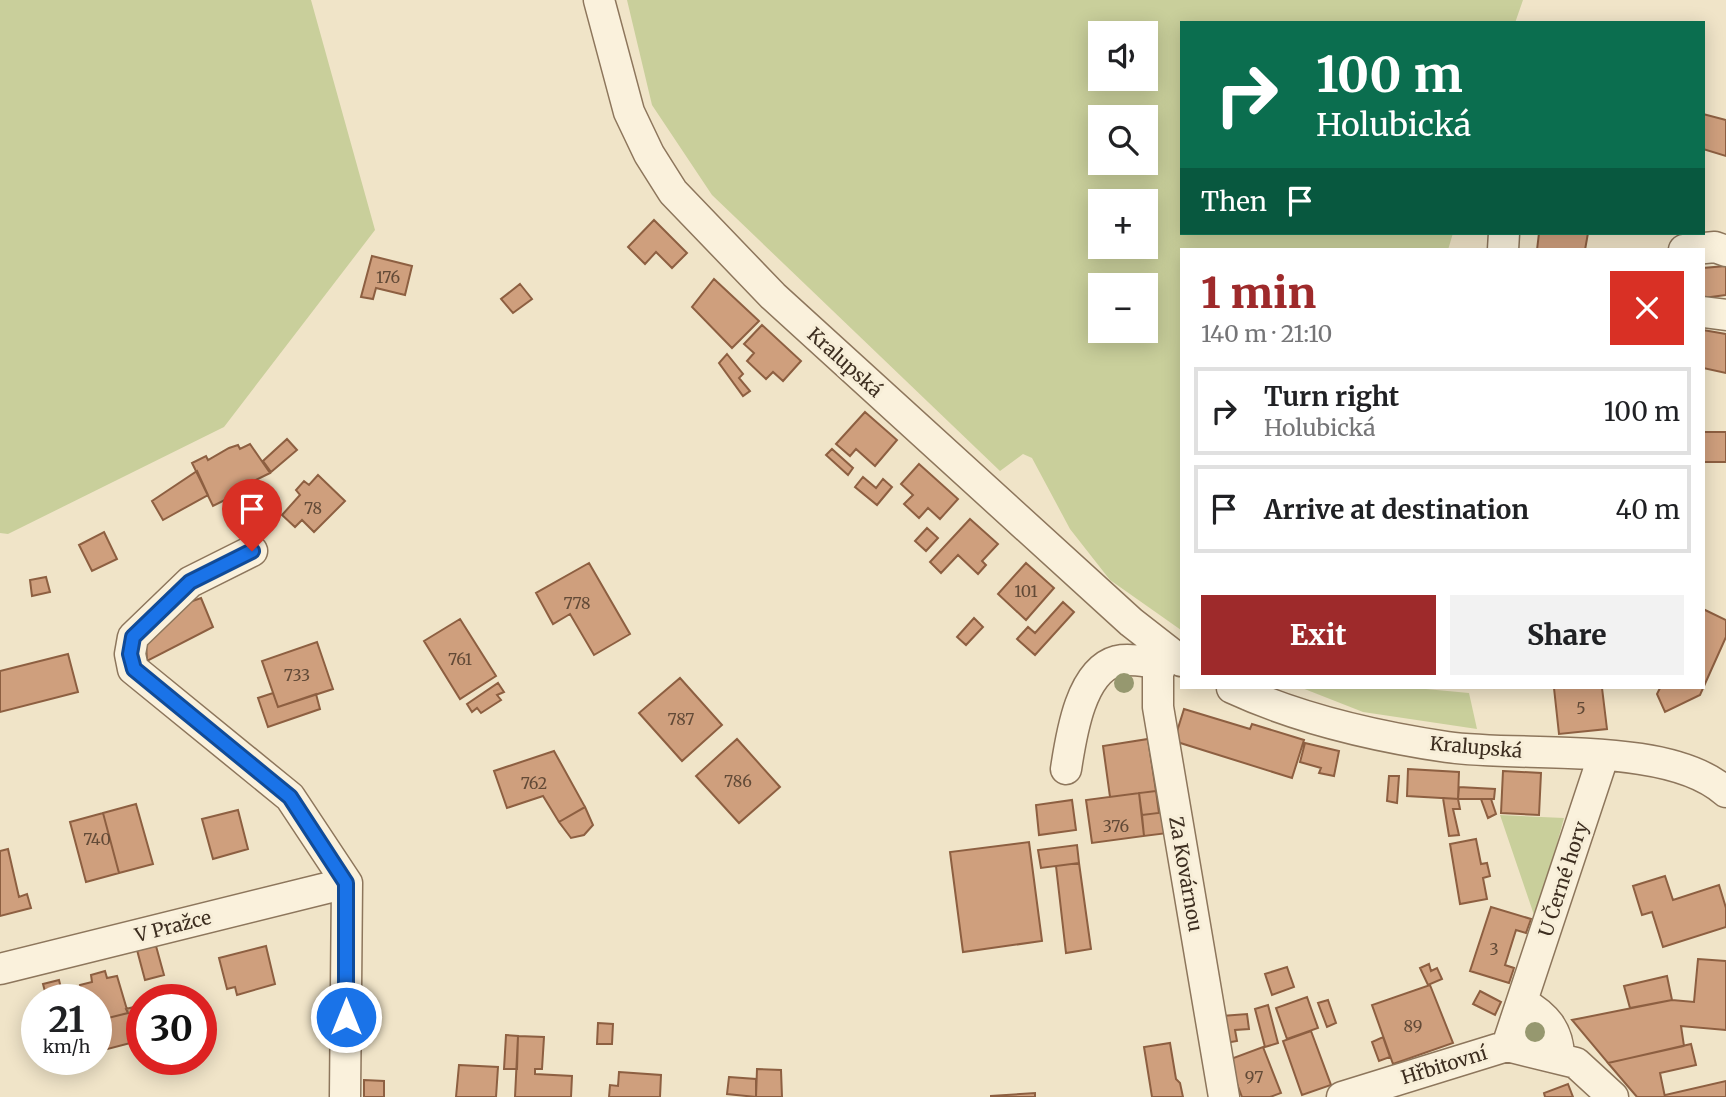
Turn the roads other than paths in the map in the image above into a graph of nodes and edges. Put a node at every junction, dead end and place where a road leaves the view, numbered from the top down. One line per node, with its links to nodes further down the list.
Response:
1 (598, 0): 7 (street, Kralupská)
2 (1705, 248): 3 (street)
3 (1726, 251)
4 (1705, 312): 5 (street)
5 (1726, 316)
6 (252, 551): 12 (street)
7 (1160, 672): 10 (street); 18 (street, Za Kovárnou)
8 (1235, 689): 9 (street, Kralupská)
9 (1603, 757): 11 (street, Kralupská); 14 (street, U Černé hory)
10 (1066, 769)
11 (1725, 787)
12 (346, 883): 13 (street, V Pražce); 17 (street)
13 (0, 969)
14 (1522, 1002): 15 (street, U Černé hory); 16 (street)
15 (1507, 1046): 16 (street); 19 (street, Hřbitovní)
16 (1559, 1058): 20 (street)
17 (345, 1097)
18 (1224, 1097)
19 (1342, 1097)
20 (1613, 1097)

